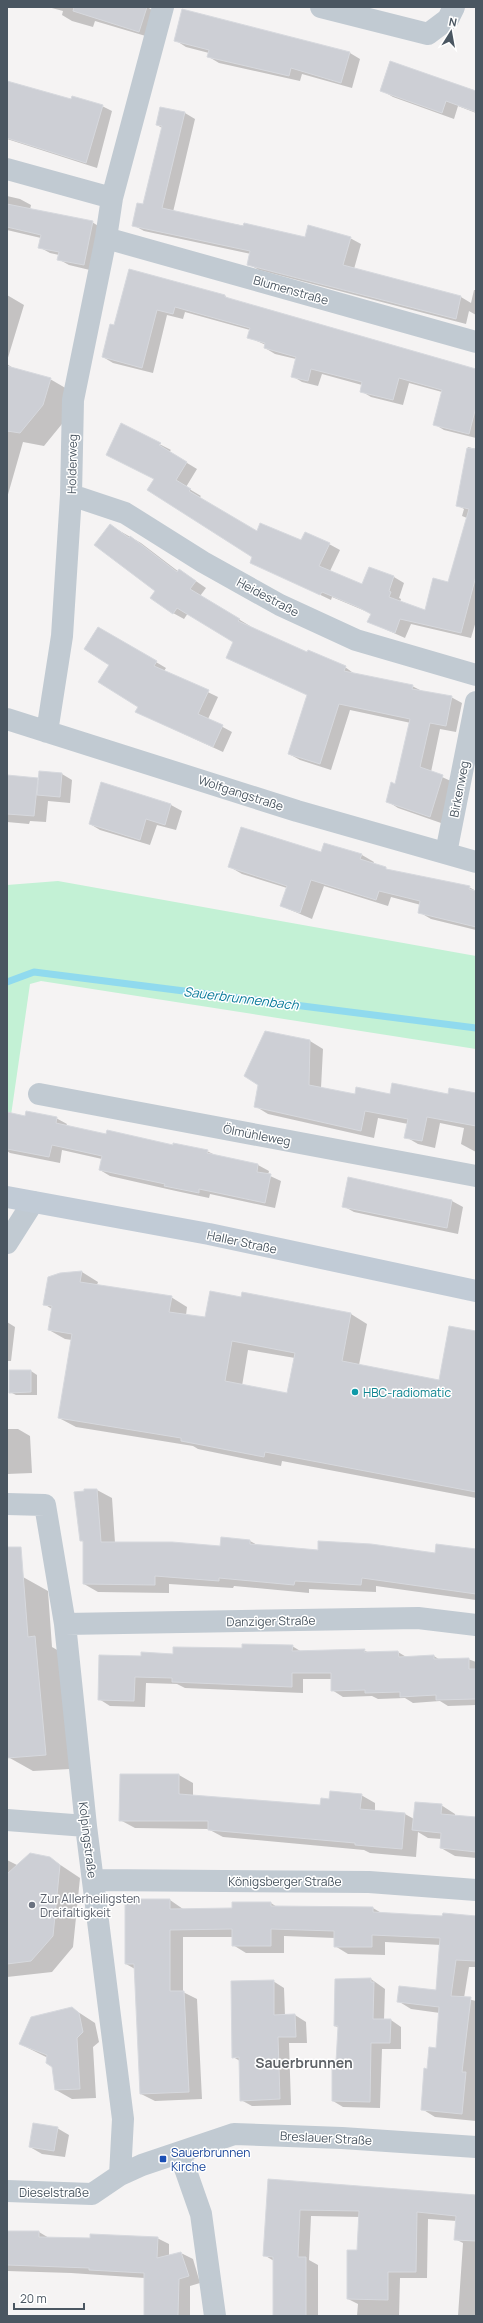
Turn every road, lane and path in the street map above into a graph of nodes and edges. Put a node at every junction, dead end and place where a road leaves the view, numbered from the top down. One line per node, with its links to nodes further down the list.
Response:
1 (163, 7): 5 (street, Holderweg)
2 (321, 7): 3 (street)
3 (454, 7)
4 (7, 169): 5 (street)
5 (112, 198): 6 (street, Holderweg)
6 (106, 238): 7 (street, Blumenstraße); 8 (street, Holderweg)
7 (476, 342)
8 (71, 495): 9 (street, Heidestraße); 12 (street, Holderweg)
9 (476, 675)
10 (476, 702): 13 (street, Birkenweg)
11 (7, 719): 12 (street, Wolfgangstraße)
12 (47, 732): 13 (street, Wolfgangstraße)
13 (446, 853): 14 (street, Wolfgangstraße)
14 (476, 862)
15 (39, 1094): 16 (street, Ölmühleweg)
16 (476, 1176)
17 (7, 1198): 18 (main road, Haller Straße); 19 (street)
18 (33, 1202): 19 (street); 20 (main road, Haller Straße)
19 (7, 1242)
20 (476, 1291)
21 (7, 1504): 22 (street, Kolpingstraße)
22 (65, 1624): 23 (street, Danziger Straße); 25 (street, Kolpingstraße)
23 (476, 1625)
24 (7, 1820): 25 (street)
25 (86, 1826): 26 (street, Kolpingstraße)
26 (94, 1880): 27 (street, Königsberger Straße); 30 (street, Kolpingstraße)
27 (476, 1890)
28 (476, 2147): 29 (street, Breslauer Straße)
29 (180, 2154): 30 (street, Breslauer Straße); 32 (street)
30 (120, 2175): 31 (street, Dieselstraße)
31 (7, 2191)
32 (215, 2316)

